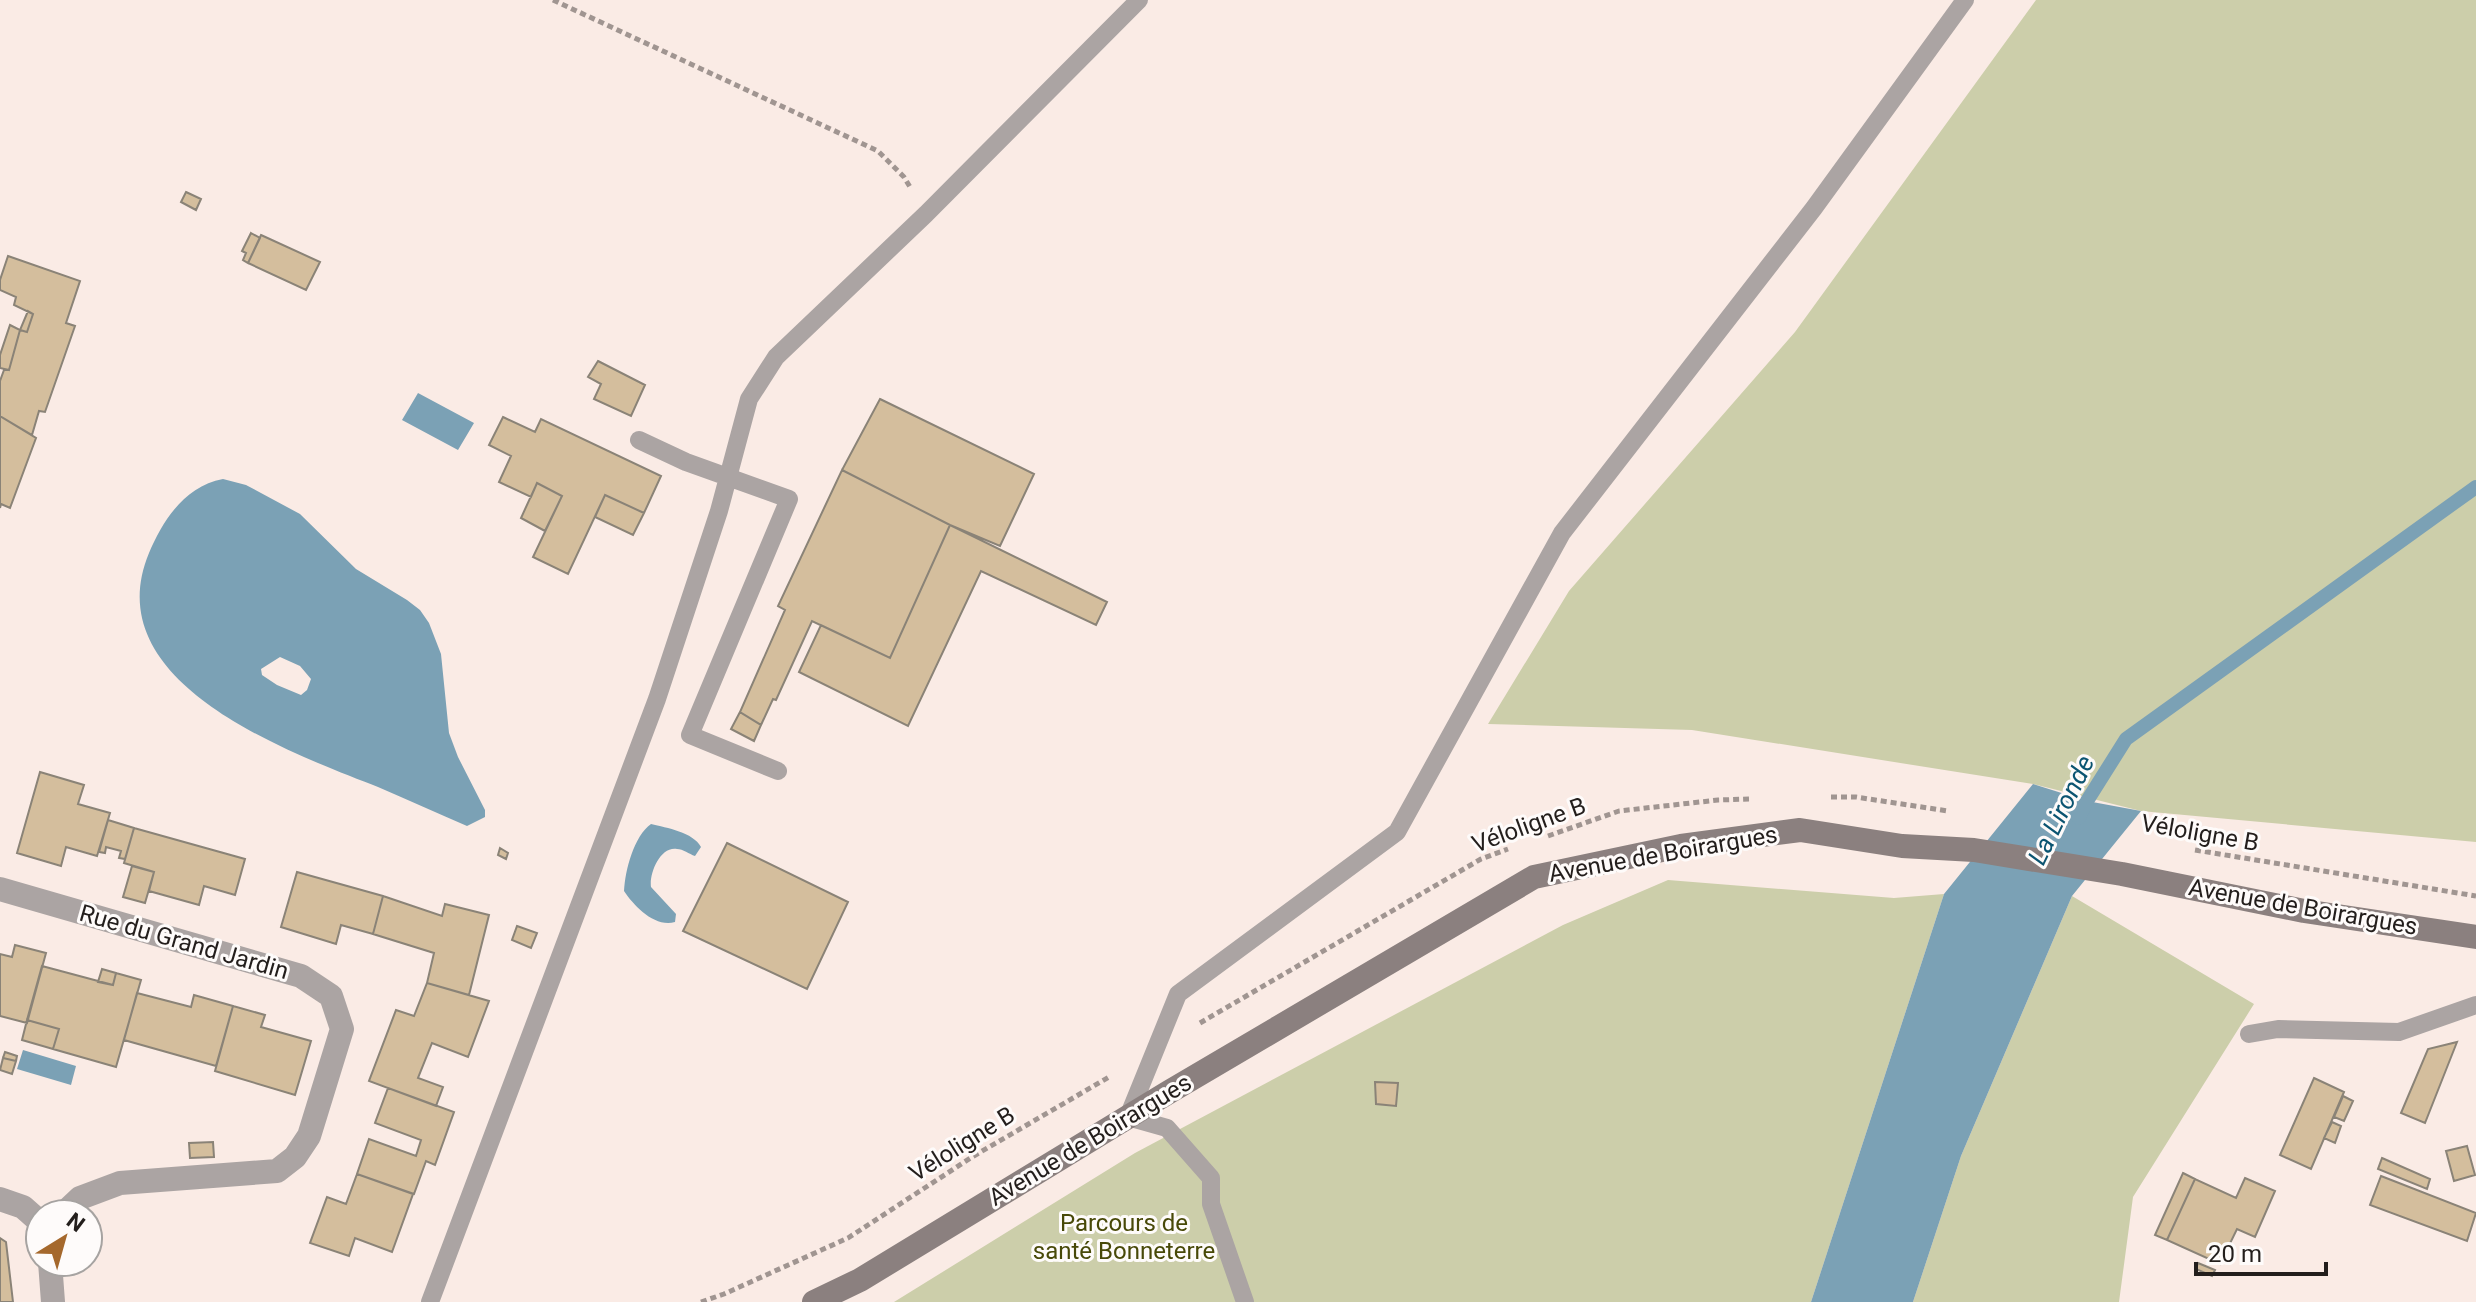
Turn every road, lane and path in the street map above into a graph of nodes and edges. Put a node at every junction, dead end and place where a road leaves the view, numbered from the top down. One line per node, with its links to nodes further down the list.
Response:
1 (553, 0): 4 (path)
2 (1139, 0): 4 (lane)
3 (1965, 0): 19 (lane)
4 (926, 214): 6 (lane)
5 (639, 440): 6 (lane)
6 (728, 477): 7 (lane); 26 (lane)
7 (778, 771)
8 (1825, 797): 10 (path)
9 (1764, 799): 11 (path, Véloligne B)
10 (1961, 813)
11 (1537, 840)
12 (2182, 848): 15 (path, Véloligne B)
13 (1509, 849): 19 (path, Véloligne B)
14 (0, 889): 21 (street, Rue du Grand Jardin)
15 (2476, 896)
16 (2476, 937): 20 (main road, Avenue de Boirargues)
17 (2476, 1005): 18 (lane)
18 (2249, 1034)
19 (1156, 1049): 20 (lane); 27 (path, Véloligne B)
20 (1128, 1117): 28 (main road, Avenue de Boirargues); 29 (lane)
21 (80, 1198)
22 (0, 1199): 23 (street)
23 (24, 1208)
24 (51, 1278): 25 (street)
25 (53, 1302)
26 (430, 1302)
27 (701, 1302)
28 (814, 1302)
29 (1245, 1302)

